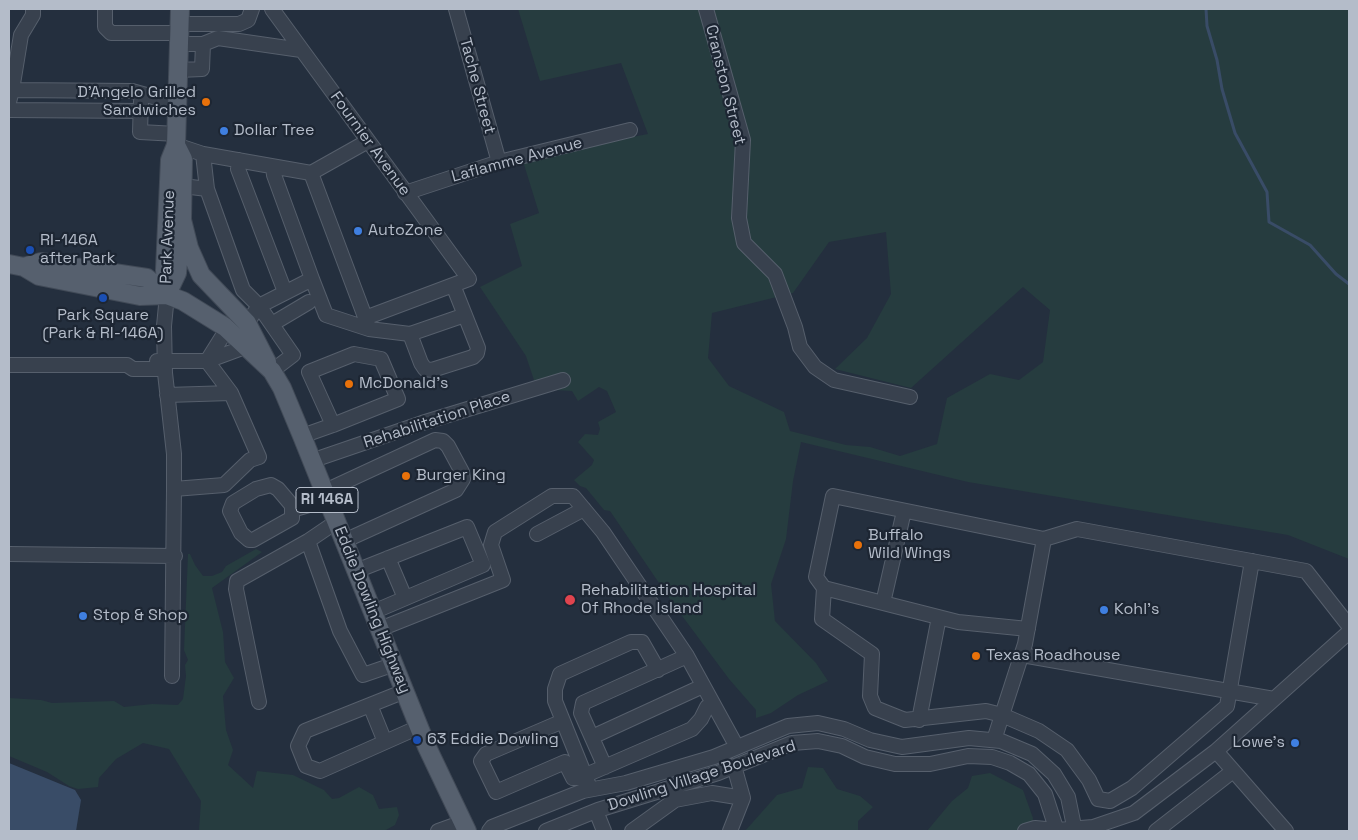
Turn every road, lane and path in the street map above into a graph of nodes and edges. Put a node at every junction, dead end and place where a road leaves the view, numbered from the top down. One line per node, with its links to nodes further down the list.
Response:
1 (33, 9): 12 (street)
2 (105, 9): 7 (street)
3 (252, 9): 7 (street)
4 (272, 9): 9 (street, Fournier Avenue)
5 (456, 9): 21 (street, Tache Street)
6 (706, 9): 51 (street, Cranston Street)
7 (180, 28): 8 (street); 10 (main road, Park Avenue)
8 (203, 44): 9 (street); 10 (street)
9 (301, 50): 18 (street, Fournier Avenue)
10 (179, 70): 13 (main road, Park Avenue)
11 (141, 95): 12 (street); 13 (street); 15 (street)
12 (10, 96)
13 (178, 104): 17 (main road, Park Avenue)
14 (9, 110): 15 (street)
15 (141, 111): 17 (street)
16 (630, 130): 21 (street, Laflamme Avenue)
17 (176, 139): 19 (street); 24 (main road, Park Avenue); 32 (main road, Park Avenue)
18 (368, 141): 23 (street); 26 (street, Fournier Avenue)
19 (203, 154): 20 (street); 25 (street)
20 (239, 160): 22 (street); 31 (street)
21 (499, 162): 26 (street, Laflamme Avenue)
22 (273, 167): 23 (street); 29 (street)
23 (311, 173): 38 (street)
24 (183, 186): 25 (street); 27 (main road, Park Avenue)
25 (207, 189): 34 (street)
26 (405, 193): 30 (street, Fournier Avenue)
27 (182, 220): 32 (main road, Park Avenue); 36 (main road)
28 (16, 265): 32 (main road, RI 146A)
29 (312, 278): 31 (street); 38 (street)
30 (453, 285): 35 (street); 38 (street)
31 (285, 292): 34 (street)
32 (167, 295): 39 (main road, Eddie Dowling Highway / RI 146A); 45 (street)
33 (309, 302): 37 (street)
34 (259, 306): 36 (street); 37 (street)
35 (465, 315): 40 (street); 40 (street)
36 (247, 323): 46 (main road)
37 (272, 324): 42 (street)
38 (367, 324): 40 (street)
39 (227, 329): 41 (main road, Eddie Dowling Highway / RI 146A); 43 (street)
40 (410, 334)
41 (245, 347): 43 (street); 46 (main road, Eddie Dowling Highway / RI 146A)
42 (293, 355): 46 (street); 47 (street)
43 (207, 361): 45 (street); 49 (street)
44 (9, 365): 45 (street)
45 (165, 365): 50 (street)
46 (272, 371): 53 (main road, Eddie Dowling Highway / RI 146A)
47 (309, 372): 52 (street); 52 (street)
48 (563, 380): 54 (street, Rehabilitation Place)
49 (231, 393): 50 (street); 55 (street)
50 (167, 395): 55 (street)
51 (910, 398)
52 (333, 425): 53 (street)
53 (302, 436): 54 (main road, Eddie Dowling Highway / RI 146A)
54 (311, 461): 56 (main road, Eddie Dowling Highway / RI 146A)
55 (174, 489): 66 (street)
56 (325, 496): 57 (street); 60 (main road, Eddie Dowling Highway / RI 146A); 64 (street)
57 (292, 508): 57 (street)
58 (584, 509): 61 (street); 76 (street); 80 (street)
59 (904, 511): 62 (street); 70 (street); 72 (street)
60 (336, 522): 63 (street); 64 (main road, Eddie Dowling Highway / RI 146A)
61 (537, 534)
62 (1044, 539): 68 (street); 77 (street)
63 (308, 541): 81 (street); 88 (street)
64 (344, 541): 69 (main road, Eddie Dowling Highway / RI 146A)
65 (9, 554): 66 (street)
66 (174, 556): 83 (street)
67 (388, 558): 69 (street); 71 (street); 71 (street)
68 (1252, 561): 75 (street); 86 (street)
69 (356, 571): 73 (main road, Eddie Dowling Highway / RI 146A)
70 (824, 588): 72 (street); 92 (street)
71 (405, 598): 73 (street)
72 (883, 603): 74 (street)
73 (373, 612): 76 (main road, Eddie Dowling Highway / RI 146A)
74 (939, 617): 77 (street); 92 (street)
75 (1349, 626)
76 (380, 629): 81 (main road, Eddie Dowling Highway / RI 146A)
77 (1028, 629): 79 (street)
78 (1349, 632): 87 (street)
79 (1022, 655): 86 (street); 91 (street)
80 (687, 656): 82 (street); 84 (street)
81 (395, 664): 85 (main road, Eddie Dowling Highway / RI 146A)
82 (658, 670): 93 (street); 95 (street)
83 (172, 676)
84 (704, 686): 89 (street); 95 (street)
85 (405, 691): 90 (street); 94 (main road, Eddie Dowling Highway / RI 146A)
86 (1230, 691): 87 (street); 91 (street)
87 (1274, 699): 99 (street)
88 (259, 702)
89 (713, 704): 98 (street); 101 (street)
90 (370, 705): 97 (street); 97 (street)
91 (1002, 716): 92 (street); 96 (street)
92 (919, 720)
93 (563, 722): 103 (street); 103 (street)
94 (419, 727): 97 (street); 107 (main road, Eddie Dowling Highway / RI 146A)
95 (592, 737): 101 (street)
96 (994, 740): 98 (street, Dowling Village Boulevard); 108 (street, Dowling Village Boulevard)
97 (385, 742)
98 (737, 747): 104 (street, Dowling Village Boulevard)
99 (1216, 751): 102 (street); 108 (street)
100 (734, 766): 105 (street); 106 (street, Dowling Village Boulevard); 116 (street, Dowling Village Boulevard)
101 (605, 767): 103 (street)
102 (1233, 771): 117 (street); 118 (street)
103 (585, 775): 104 (street)
104 (591, 790): 110 (street, Dowling Village Boulevard)
105 (742, 798): 113 (street); 114 (street)
106 (596, 811): 111 (street, Dowling Village Boulevard); 112 (street)
107 (465, 827): 109 (street)
108 (1075, 830): 116 (street)
109 (438, 831)
110 (490, 831)
111 (546, 831)
112 (604, 831)
113 (632, 831)
114 (730, 831)
115 (1025, 831): 116 (street)
116 (1057, 831)
117 (1156, 831)
118 (1286, 831)

